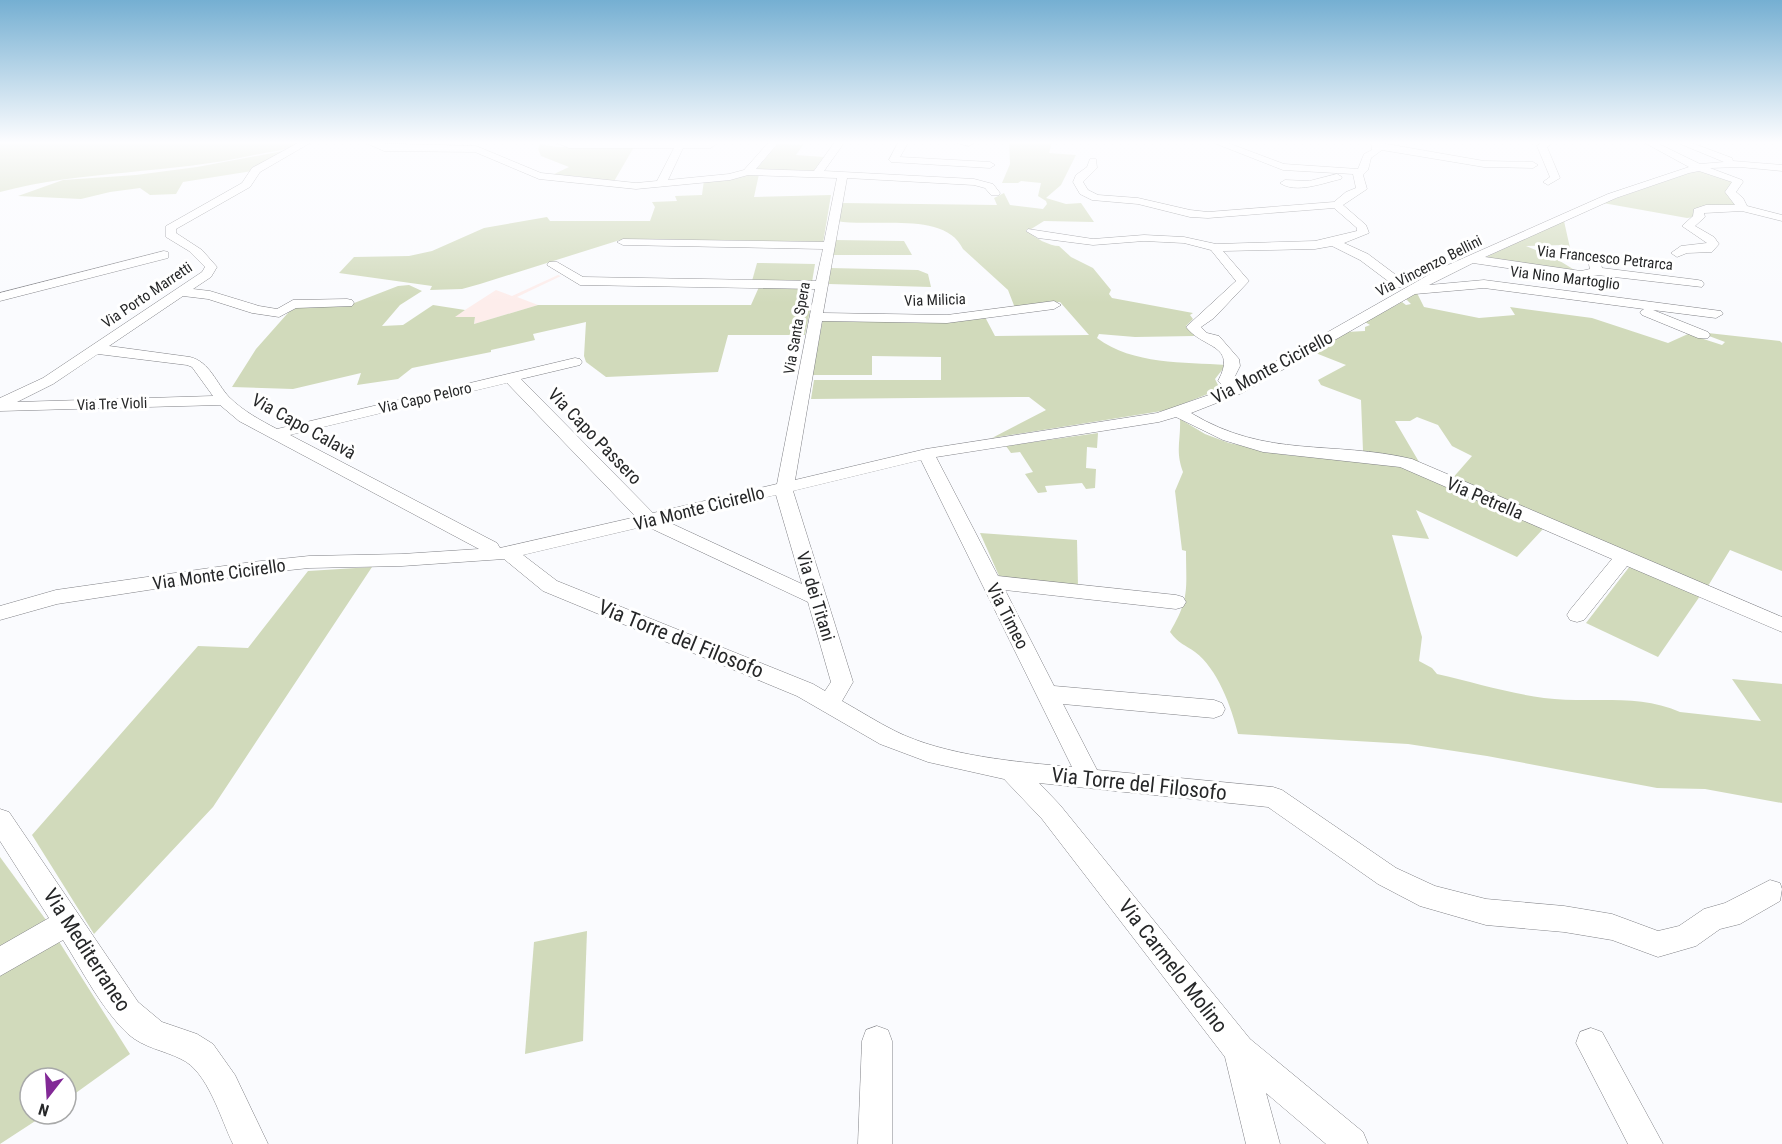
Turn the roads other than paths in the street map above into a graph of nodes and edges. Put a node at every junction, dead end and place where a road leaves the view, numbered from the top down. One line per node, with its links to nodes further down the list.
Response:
1 (226, 196): 11 (street, Via Porto Marretti)
2 (838, 196): 14 (street, Via Santa Spera)
3 (1092, 196): 7 (street)
4 (1347, 196): 7 (street)
5 (1611, 196): 18 (street, Via Vincenzo Bellini)
6 (1735, 196): 8 (street)
7 (1337, 205): 13 (street)
8 (1742, 208): 9 (street); 16 (street)
9 (1782, 218)
10 (1032, 231): 15 (street)
11 (175, 238): 20 (street); 26 (street, Via Porto Marretti)
12 (623, 242): 14 (street)
13 (1334, 242): 15 (street); 25 (street)
14 (828, 246): 24 (street, Via Santa Spera)
15 (1216, 248): 38 (street)
16 (1677, 253)
17 (164, 255): 20 (street)
18 (1472, 259): 22 (street, Via Francesco Petrarca); 25 (street, Via Vincenzo Bellini)
19 (1618, 259): 22 (street)
20 (136, 261): 27 (street)
21 (553, 265): 24 (street)
22 (1597, 271): 23 (street, Via Francesco Petrarca)
23 (1698, 284)
24 (822, 285): 32 (street, Via Santa Spera)
25 (1405, 287): 28 (street, Via Nino Martoglio); 33 (street, Via Vincenzo Bellini)
26 (181, 292): 29 (street); 35 (street, Via Porto Marretti)
27 (0, 297)
28 (1622, 302): 31 (street, Via Nino Martoglio); 34 (street)
29 (347, 303)
30 (1053, 305): 32 (street, Via Milicia)
31 (1716, 314)
32 (816, 317): 44 (street, Via Santa Spera)
33 (1363, 318): 38 (street, Via Monte Cicirello)
34 (1703, 335)
35 (95, 349): 39 (street, Via Capo Calavà); 40 (street, Via Porto Marretti)
36 (575, 362): 37 (street, Via Capo Peloro)
37 (511, 378): 42 (street, Via Capo Peloro); 45 (street, Via Capo Passero)
38 (1236, 390): 41 (street, Via Monte Cicirello)
39 (224, 400): 40 (street, Via Tre Violi); 42 (street, Via Capo Calavà)
40 (0, 406)
41 (1179, 412): 43 (street, Via Monte Cicirello); 47 (street, Via Petrella)
42 (275, 434): 46 (street, Via Capo Calavà)
43 (926, 454): 44 (street, Via Monte Cicirello); 50 (street, Via Timeo)
44 (784, 486): 45 (street, Via Monte Cicirello); 48 (street, Via dei Titani)
45 (650, 520): 46 (street, Via Monte Cicirello); 49 (street)
46 (502, 554): 53 (street, Via Monte Cicirello); 57 (street, Via Torre del Filosofo)
47 (1623, 558): 54 (street); 55 (street, Via Petrella)
48 (807, 564): 49 (street); 51 (street, Via dei Titani)
49 (779, 580): 51 (street)
50 (990, 582): 52 (street); 56 (street, Via Timeo)
51 (816, 598): 57 (street, Via dei Titani)
52 (1176, 602)
53 (4, 612)
54 (1577, 615)
55 (1782, 625)
56 (1047, 694): 58 (street); 60 (street, Via Timeo)
57 (830, 703): 59 (street, Via Torre del Filosofo)
58 (1214, 709)
59 (1011, 771): 60 (street, Via Torre del Filosofo); 67 (street, Via Carmelo Molino)
60 (1090, 778): 62 (street, Via Torre del Filosofo)
61 (0, 820): 63 (street, Via Mediterraneo)
62 (1770, 892)
63 (68, 922): 64 (street); 68 (street, Via Mediterraneo)
64 (0, 962)
65 (877, 1041): 69 (street)
66 (1591, 1043): 72 (street)
67 (1239, 1050): 70 (street); 71 (street, Via Carmelo Molino)
68 (248, 1143)
69 (875, 1144)
70 (1263, 1144)
71 (1351, 1144)
72 (1646, 1144)

